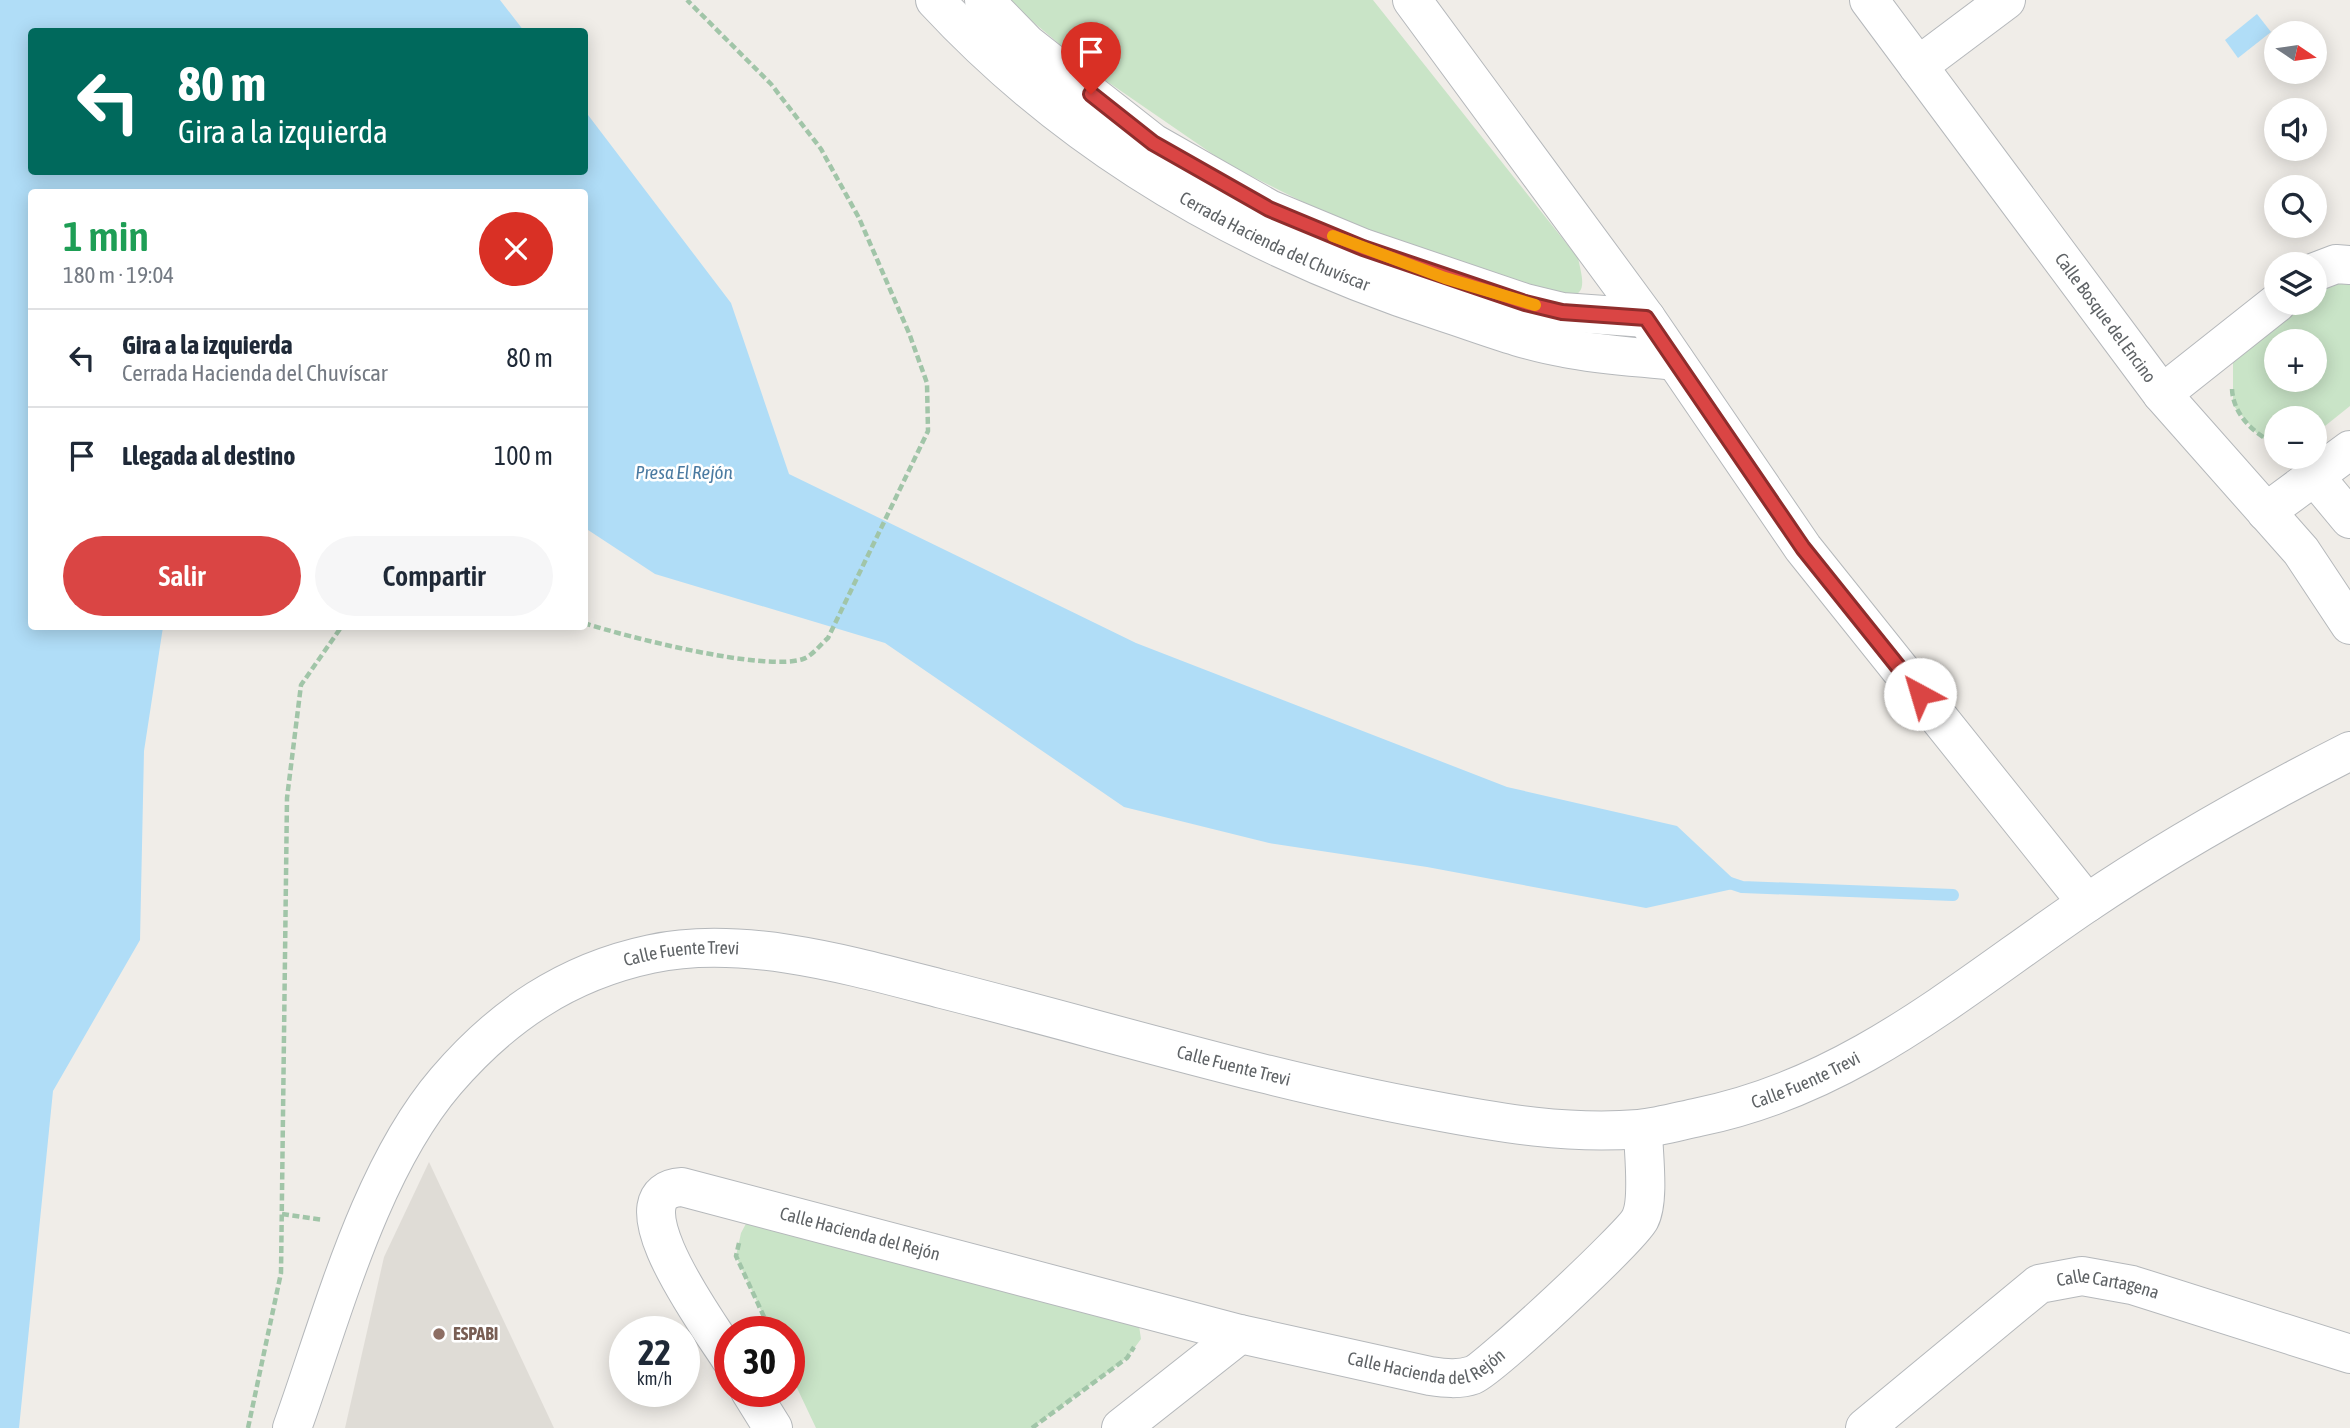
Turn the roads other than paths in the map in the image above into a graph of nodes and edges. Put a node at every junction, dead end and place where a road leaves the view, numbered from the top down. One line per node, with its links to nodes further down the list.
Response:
1 (935, 0): 11 (street, Cerrada Hacienda del Chuvíscar)
2 (984, 0): 10 (street, Cerrada Hacienda del Chuvíscar)
3 (1412, 0): 10 (street)
4 (1869, 0): 6 (street, Calle Bosque del Encino)
5 (2006, 0): 6 (street)
6 (1918, 66): 12 (street, Calle Bosque del Encino)
7 (2350, 265): 8 (street)
8 (2327, 267)
9 (2264, 313): 12 (street)
10 (1646, 318): 11 (street)
11 (1675, 361): 19 (street)
12 (2162, 394): 15 (street, Calle Bosque del Encino)
13 (2350, 450): 14 (street)
14 (2315, 477): 15 (street); 16 (street)
15 (2266, 512): 17 (street, Calle Bosque del Encino)
16 (2350, 519)
17 (2350, 625)
18 (2350, 751): 19 (street, Calle Fuente Trevi)
19 (2087, 903): 20 (street, Calle Fuente Trevi)
20 (1643, 1129): 22 (street, Calle Hacienda del Rejón); 25 (street, Calle Fuente Trevi)
21 (714, 1332): 22 (street, Calle Hacienda del Rejón)
22 (1240, 1334): 27 (street)
23 (2350, 1354): 28 (street, Calle Cartagena)
24 (760, 1407): 26 (street)
25 (292, 1428)
26 (773, 1428)
27 (1121, 1428)
28 (1865, 1428)

